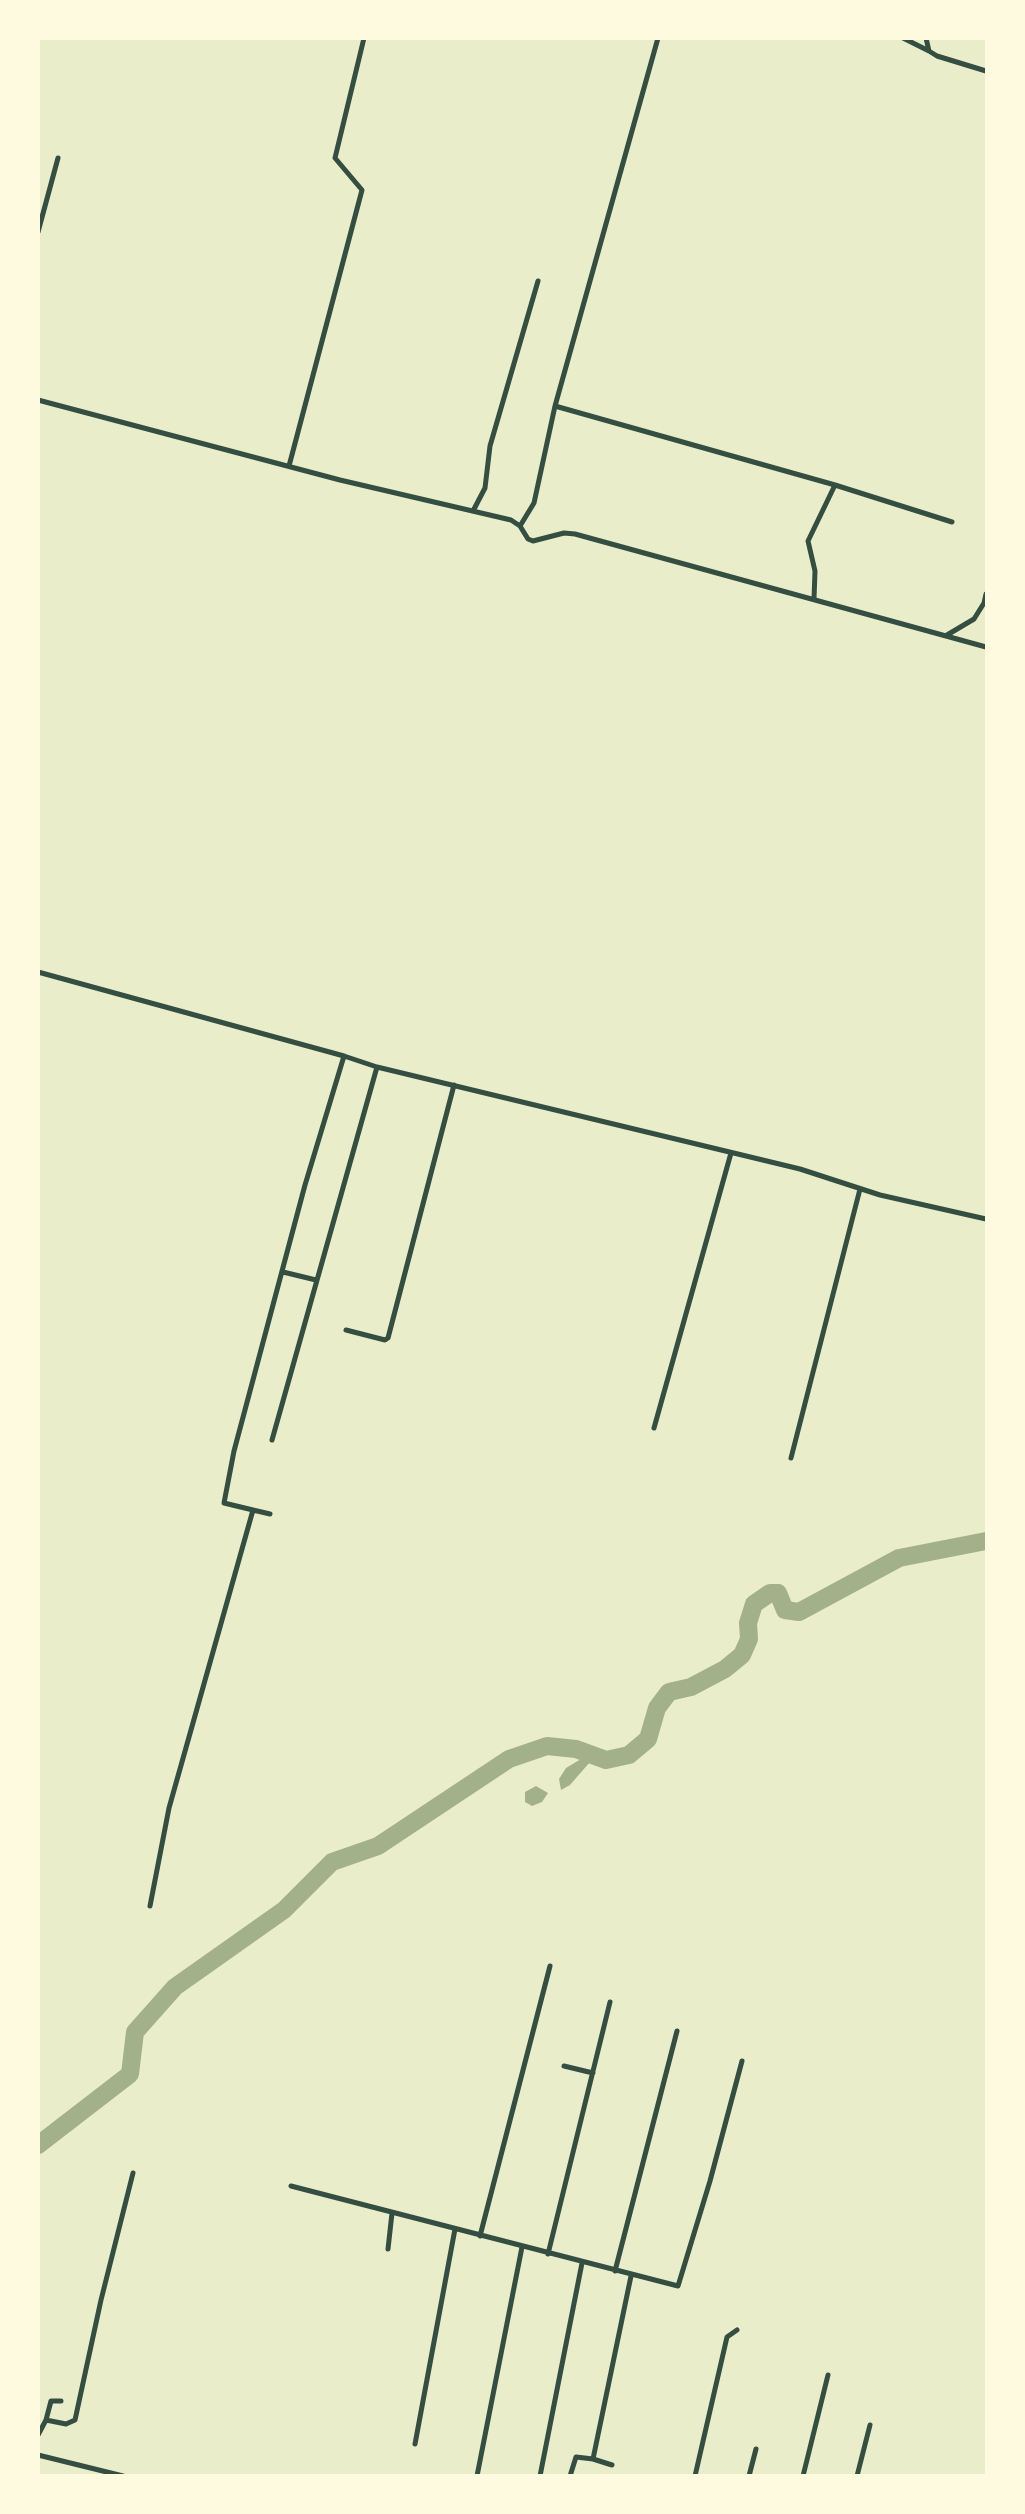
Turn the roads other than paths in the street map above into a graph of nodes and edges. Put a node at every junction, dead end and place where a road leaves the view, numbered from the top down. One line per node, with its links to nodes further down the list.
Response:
1 (364, 38): 12 (street)
2 (658, 38): 11 (street)
3 (903, 38): 5 (street)
4 (926, 38): 5 (street)
5 (929, 51): 6 (street)
6 (986, 71)
7 (58, 158): 8 (street)
8 (38, 232)
9 (538, 281): 14 (street)
10 (38, 400): 12 (street)
11 (555, 406): 13 (street); 16 (street)
12 (289, 466): 14 (street)
13 (835, 485): 15 (street); 18 (street)
14 (473, 511): 16 (street)
15 (952, 522)
16 (520, 526): 18 (street)
17 (986, 594): 19 (street)
18 (814, 599): 19 (street)
19 (947, 635): 20 (street)
20 (986, 647)
21 (38, 972): 22 (street)
22 (344, 1056): 23 (street); 28 (street)
23 (377, 1067): 24 (street); 29 (street)
24 (454, 1085): 25 (street); 30 (street)
25 (731, 1153): 26 (street); 31 (street)
26 (860, 1189): 27 (street); 33 (street)
27 (986, 1219)
28 (283, 1272): 29 (street); 34 (street)
29 (316, 1280): 32 (street)
30 (346, 1330)
31 (654, 1428)
32 (272, 1440)
33 (791, 1458)
34 (253, 1510): 35 (street); 36 (street)
35 (270, 1514)
36 (150, 1906)
37 (550, 1966): 47 (street)
38 (610, 2002): 42 (street)
39 (677, 2031): 52 (street)
40 (741, 2061): 53 (street)
41 (565, 2066): 42 (street)
42 (593, 2073): 50 (street)
43 (133, 2173): 57 (street)
44 (291, 2186): 45 (street)
45 (392, 2213): 46 (street); 49 (street)
46 (455, 2229): 47 (street); 60 (street)
47 (480, 2236): 48 (street)
48 (522, 2247): 50 (street); 68 (street)
49 (388, 2249)
50 (548, 2254): 51 (street)
51 (582, 2263): 52 (street); 69 (street)
52 (615, 2271): 53 (street)
53 (631, 2276): 63 (street)
54 (737, 2330): 71 (street)
55 (828, 2375): 73 (street)
56 (61, 2401): 57 (street)
57 (46, 2420): 59 (street)
58 (870, 2425): 74 (street)
59 (38, 2435)
60 (415, 2444)
61 (756, 2449): 72 (street)
62 (38, 2455): 65 (street)
63 (593, 2459): 64 (street); 70 (street)
64 (612, 2465)
65 (94, 2468): 66 (street); 67 (street)
66 (92, 2476)
67 (123, 2476)
68 (477, 2476)
69 (540, 2476)
70 (570, 2476)
71 (695, 2476)
72 (749, 2476)
73 (803, 2476)
74 (857, 2476)

